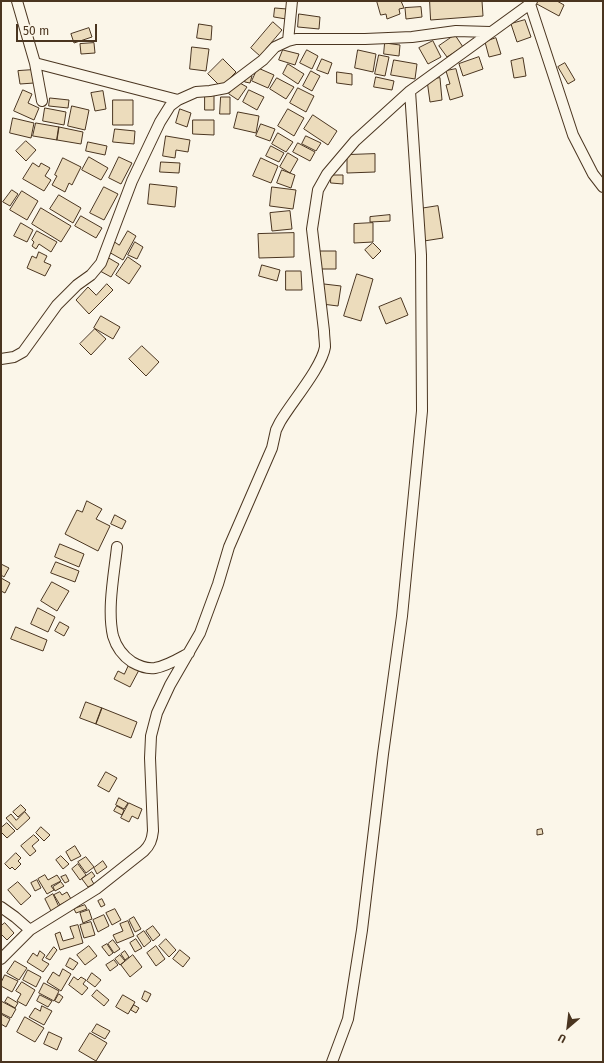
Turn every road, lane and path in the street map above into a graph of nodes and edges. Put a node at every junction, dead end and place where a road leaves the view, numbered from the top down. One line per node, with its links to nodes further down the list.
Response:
1 (17, 1): 6 (street)
2 (292, 1): 5 (street)
3 (531, 2): 4 (street); 10 (street)
4 (490, 32): 5 (street); 7 (street)
5 (288, 41): 8 (street)
6 (36, 63): 8 (street); 9 (street)
7 (410, 91): 13 (street); 17 (street)
8 (178, 100): 11 (street)
9 (42, 101)
10 (603, 187)
11 (1, 359)
12 (117, 548): 13 (street)
13 (189, 653): 15 (street)
14 (1, 907): 15 (street)
15 (30, 930): 16 (street)
16 (1, 959)
17 (332, 1062)

